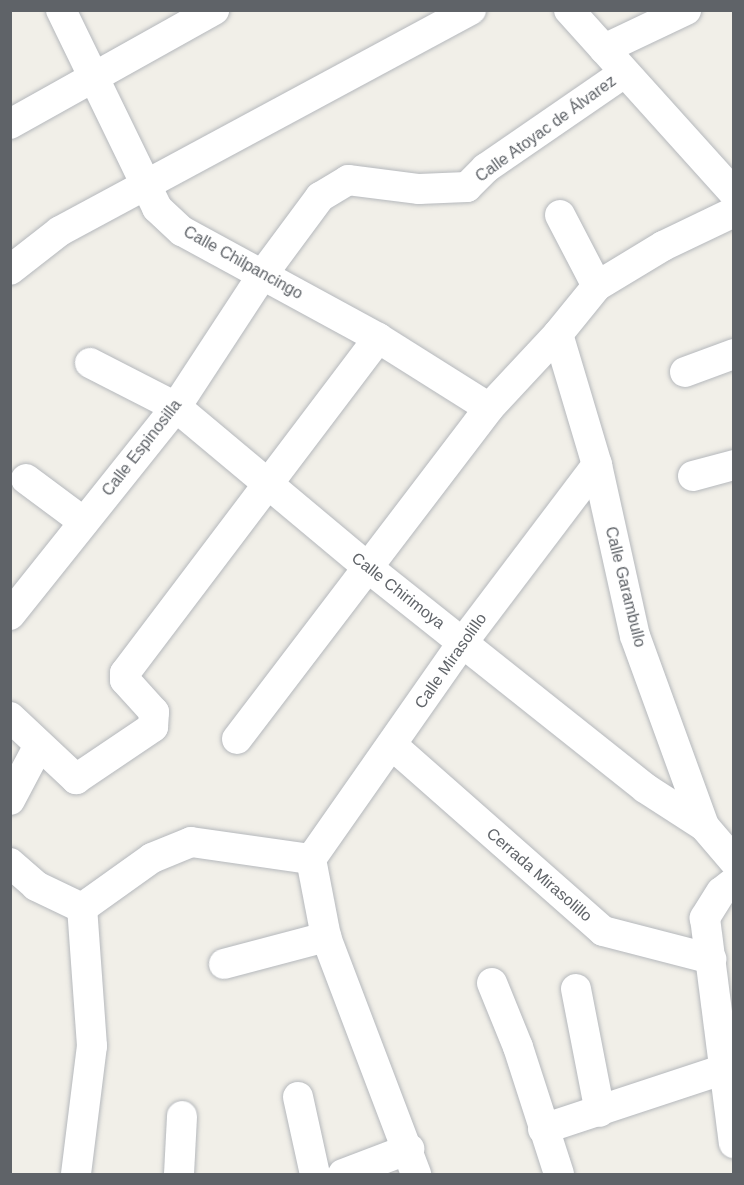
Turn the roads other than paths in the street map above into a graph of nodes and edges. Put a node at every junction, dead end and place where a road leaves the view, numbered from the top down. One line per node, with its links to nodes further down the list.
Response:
1 (61, 10): 8 (street, Calle Chilpancingo)
2 (214, 10): 8 (street)
3 (471, 10): 11 (street)
4 (569, 10): 6 (street)
5 (686, 10): 6 (street)
6 (604, 49): 7 (street)
7 (623, 74): 10 (street); 16 (street, Calle Atoyac de Álvarez)
8 (94, 77): 9 (street); 11 (street, Calle Chilpancingo)
9 (10, 124)
10 (723, 167): 12 (street)
11 (143, 184): 15 (street); 16 (street, Calle Chilpancingo)
12 (734, 193)
13 (734, 212): 17 (street)
14 (560, 215): 17 (street)
15 (10, 270)
16 (263, 274): 19 (street, Calle Chilpancingo); 23 (street, Calle Espinosilla)
17 (597, 286): 18 (street)
18 (558, 334): 24 (street); 25 (street, Calle Garambullo)
19 (378, 338): 24 (street, Calle Chilpancingo); 29 (street)
20 (734, 354): 22 (street)
21 (90, 363): 23 (street, Calle Chirimoya)
22 (685, 372)
23 (176, 407): 29 (street, Calle Chirimoya); 30 (street, Calle Espinosilla)
24 (489, 408): 31 (street)
25 (597, 465): 33 (street, Calle Mirasolillo); 39 (street, Calle Garambullo)
26 (734, 465): 27 (street)
27 (693, 476)
28 (26, 479): 30 (street)
29 (267, 484): 31 (street, Calle Chirimoya); 36 (street)
30 (84, 522): 32 (street, Calle Espinosilla)
31 (366, 566): 33 (street, Calle Chirimoya); 35 (street)
32 (10, 615)
33 (463, 642): 37 (street, Calle Mirasolillo); 39 (street, Calle Chirimoya)
34 (10, 717): 36 (street)
35 (237, 739)
36 (39, 745): 38 (street)
37 (392, 745): 40 (street, Calle Mirasolillo); 46 (street, Cerrada Mirasolillo)
38 (10, 800)
39 (704, 826): 41 (street, Calle Garambullo)
40 (310, 859): 44 (street); 45 (street)
41 (734, 861)
42 (10, 863): 44 (street)
43 (734, 882): 46 (street)
44 (82, 908): 57 (street)
45 (326, 937): 47 (street); 56 (street)
46 (711, 959): 50 (street)
47 (224, 964)
48 (492, 983): 54 (street)
49 (576, 989): 52 (street)
50 (729, 1067): 52 (street); 55 (street)
51 (298, 1097): 59 (street)
52 (600, 1112): 54 (street)
53 (182, 1116): 58 (street)
54 (543, 1129): 61 (street)
55 (734, 1143)
56 (413, 1162): 60 (street)
57 (76, 1174)
58 (179, 1174)
59 (315, 1174)
60 (343, 1174)
61 (559, 1174)

